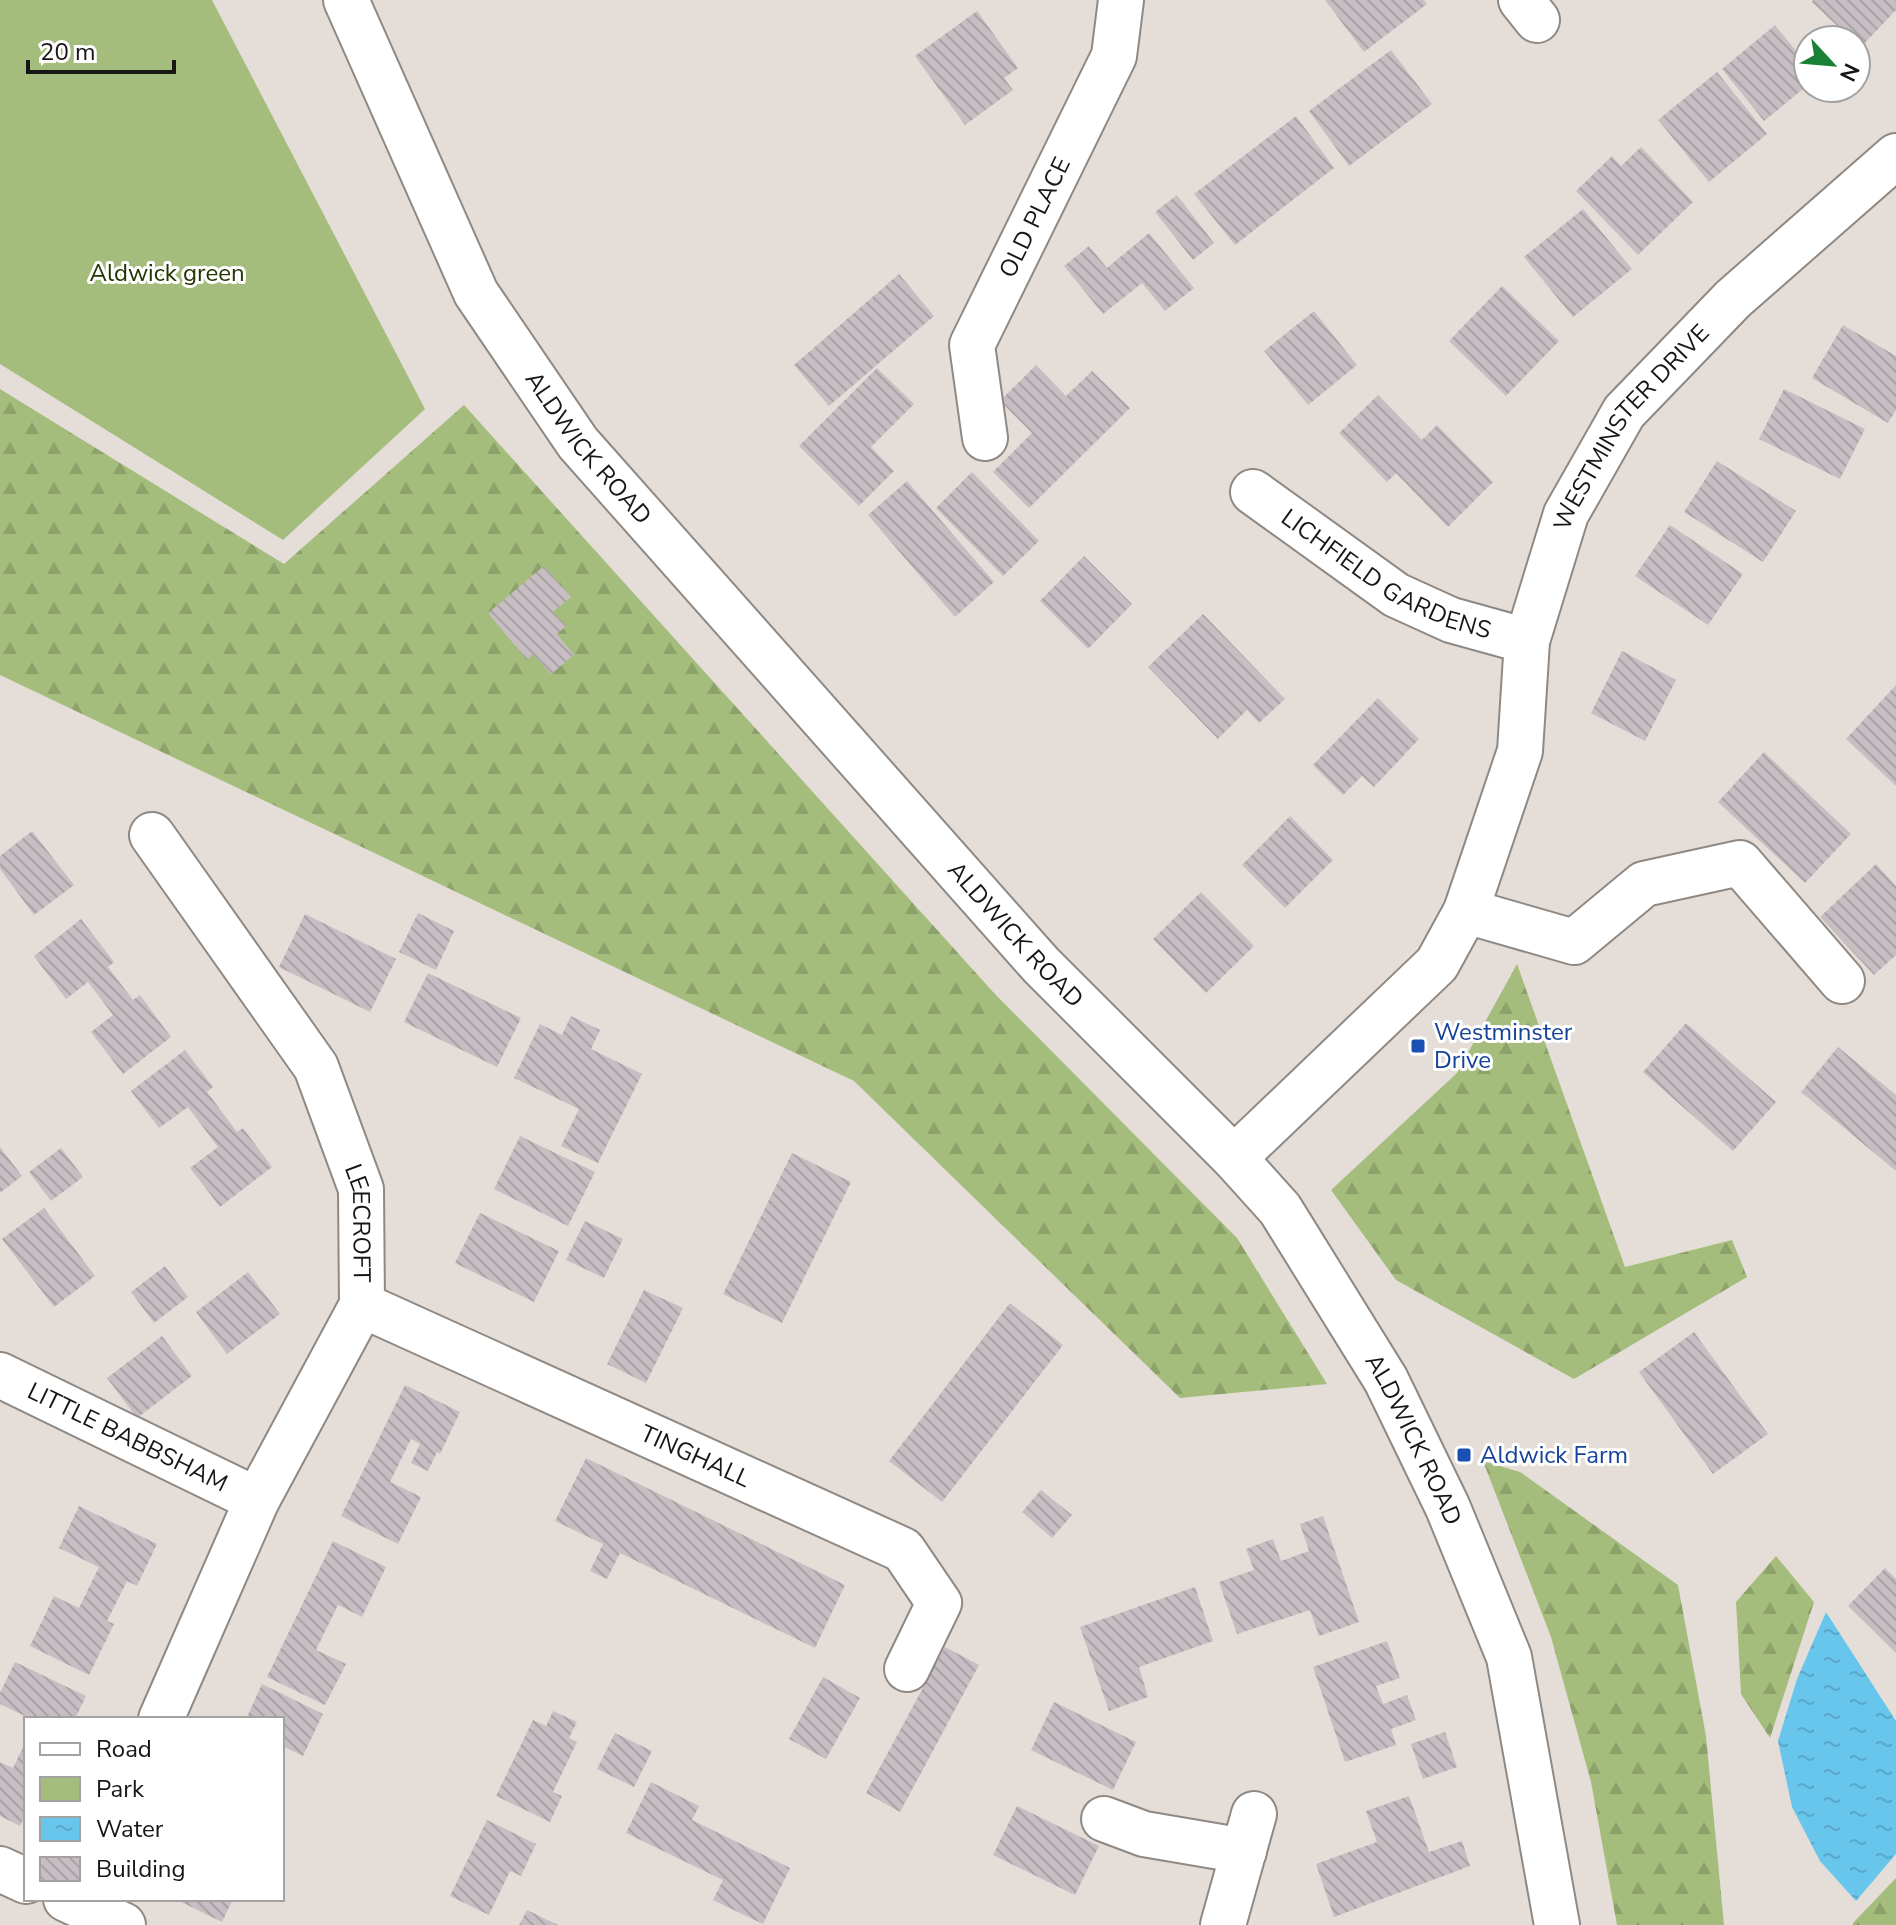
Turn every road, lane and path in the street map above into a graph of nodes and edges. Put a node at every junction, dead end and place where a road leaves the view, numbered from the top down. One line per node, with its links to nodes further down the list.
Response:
1 (346, 0): 10 (street, ALDWICK ROAD)
2 (1121, 0): 4 (street, OLD PLACE)
3 (1896, 156): 6 (street, WESTMINSTER DRIVE)
4 (985, 438)
5 (1253, 492): 6 (street, LICHFIELD GARDENS)
6 (1527, 641): 8 (street, WESTMINSTER DRIVE)
7 (152, 835): 11 (street, LEECROFT)
8 (1466, 911): 9 (street); 10 (street, WESTMINSTER DRIVE)
9 (1842, 981)
10 (1234, 1158): 22 (street, ALDWICK ROAD)
11 (362, 1305): 13 (street, LEECROFT); 14 (street, TINGHALL)
12 (0, 1375): 13 (street, LITTLE BABBSHAM)
13 (257, 1500): 15 (street, LEECROFT)
14 (907, 1669)
15 (162, 1717)
16 (1104, 1819): 21 (street)
17 (0, 1869): 18 (street)
18 (24, 1880)
19 (76, 1901): 20 (street)
20 (123, 1925)
21 (1223, 1925)
22 (1557, 1925)

